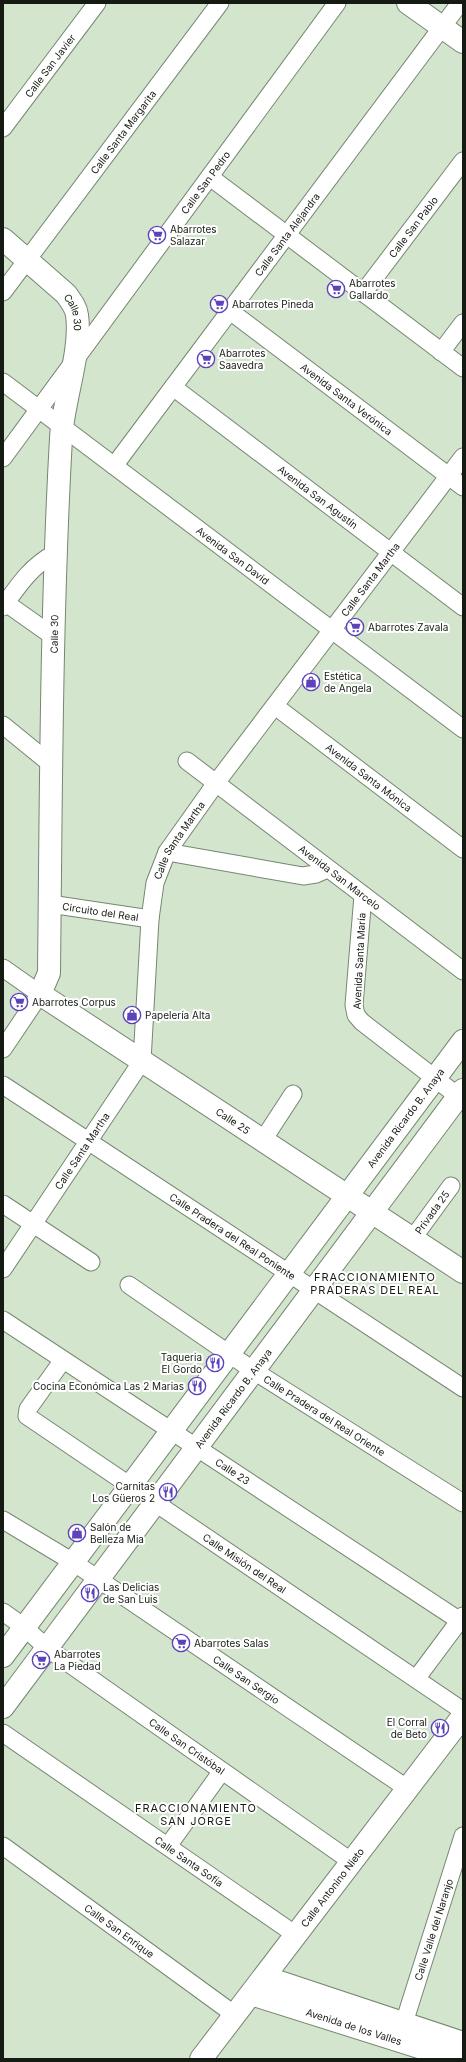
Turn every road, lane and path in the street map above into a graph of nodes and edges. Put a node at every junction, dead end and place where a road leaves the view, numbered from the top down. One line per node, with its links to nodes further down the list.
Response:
1 (97, 3): 8 (street, Calle San Javier)
2 (220, 3): 13 (street, Calle Santa Margarita)
3 (337, 3): 10 (street, Calle San Pedro)
4 (408, 3): 6 (street)
5 (460, 3): 6 (street, Calle Santa Alejandra)
6 (443, 28): 7 (street); 11 (street, Calle Santa Alejandra)
7 (463, 42)
8 (3, 128)
9 (463, 161): 15 (street, Calle San Pablo)
10 (210, 177): 11 (street); 19 (street, Calle San Pedro)
11 (287, 235): 15 (street); 16 (street, Calle Santa Alejandra)
12 (3, 238): 13 (street, Calle 30)
13 (27, 260): 14 (street, Calle Santa Margarita); 19 (street, Calle 30)
14 (3, 292)
15 (363, 293): 18 (street)
16 (230, 311): 22 (street, Calle Santa Alejandra); 28 (street, Avenida Santa Verónica)
17 (463, 323): 18 (street)
18 (441, 352): 20 (street)
19 (74, 362): 23 (street, Calle San Pedro); 24 (street, Calle 30)
20 (463, 368)
21 (3, 382): 23 (street, Avenida San David)
22 (173, 387): 27 (street, Calle Santa Alejandra); 30 (street, Avenida San Agustín)
23 (39, 409): 24 (street, Avenida San David); 26 (street, Calle San Pedro)
24 (62, 427): 27 (street, Avenida San David); 31 (street, Calle 30)
25 (463, 457): 28 (street, Calle Santa Martha)
26 (3, 458)
27 (114, 466): 34 (street, Avenida San David)
28 (448, 476): 29 (street, Avenida Santa Verónica); 30 (street, Calle Santa Martha)
29 (463, 487)
30 (391, 552): 33 (street, Avenida San Agustín); 34 (street, Calle Santa Martha)
31 (54, 554): 32 (street); 35 (street, Calle 30)
32 (4, 605): 35 (street)
33 (463, 607)
34 (332, 630): 36 (street, Calle Santa Martha); 38 (street, Avenida San David)
35 (54, 637): 40 (street, Calle 30)
36 (275, 706): 41 (street, Calle Santa Martha); 42 (street, Avenida Santa Mónica)
37 (3, 725): 40 (street)
38 (463, 729)
39 (187, 761): 41 (street, Avenida San Marcelo)
40 (52, 765): 46 (street, Calle 30)
41 (216, 783): 43 (street, Calle Santa Martha); 44 (street, Avenida San Marcelo)
42 (463, 848)
43 (167, 852): 44 (street); 47 (street, Calle Santa Martha)
44 (327, 869): 45 (street, Avenida San Marcelo)
45 (363, 895): 49 (street, Avenida San Marcelo); 54 (street, Avenida Santa María)
46 (50, 904): 47 (street, Circuito del Real); 50 (street, Calle 30)
47 (150, 920): 53 (street, Calle Santa Martha)
48 (3, 968): 50 (street, Calle 25)
49 (463, 971)
50 (40, 994): 52 (street, Calle 30); 53 (street, Calle 25)
51 (463, 1041): 54 (street, Avenida Ricardo B. Anaya)
52 (3, 1049)
53 (142, 1061): 58 (street, Calle 25); 59 (street, Calle Santa Martha)
54 (434, 1080): 57 (street, Avenida Santa María); 61 (street, Avenida Ricardo B. Anaya)
55 (3, 1085): 59 (street, Calle Pradera del Real Poniente)
56 (293, 1094): 58 (street)
57 (461, 1096): 63 (street, Avenida Ricardo B. Anaya)
58 (263, 1140): 61 (street, Calle 25)
59 (88, 1143): 64 (street, Calle Santa Martha); 69 (street, Calle Pradera del Real Poniente)
60 (451, 1186): 65 (street, Privada 25)
61 (347, 1196): 63 (street, Calle 25); 69 (street, Avenida Ricardo B. Anaya)
62 (3, 1204): 64 (street)
63 (372, 1212): 65 (street, Calle 25); 71 (street, Avenida Ricardo B. Anaya)
64 (33, 1225): 66 (street); 67 (street, Calle Santa Martha)
65 (413, 1238): 68 (street, Calle 25)
66 (91, 1262)
67 (3, 1269)
68 (463, 1272)
69 (290, 1273): 71 (street, Calle Pradera del Real Poniente); 73 (street, Avenida Ricardo B. Anaya)
70 (129, 1285): 73 (street, Calle Pradera del Real Oriente)
71 (314, 1290): 75 (street, Avenida Ricardo B. Anaya); 76 (street, Calle Pradera del Real Poniente)
72 (3, 1320): 74 (street, Calle 23)
73 (229, 1354): 75 (street, Calle Pradera del Real Oriente); 77 (street, Avenida Ricardo B. Anaya)
74 (63, 1360): 77 (street, Calle 23); 79 (street, Calle Misión del Real)
75 (254, 1370): 78 (street, Avenida Ricardo B. Anaya); 81 (street, Calle Pradera del Real Oriente)
76 (463, 1388)
77 (172, 1430): 78 (street, Calle 23); 79 (street, Avenida Ricardo B. Anaya)
78 (197, 1447): 80 (street, Avenida Ricardo B. Anaya); 86 (street, Calle 23)
79 (130, 1486): 80 (street, Calle Misión del Real); 83 (street, Avenida Ricardo B. Anaya)
80 (155, 1503): 84 (street, Avenida Ricardo B. Anaya); 90 (street, Calle Misión del Real)
81 (463, 1503)
82 (3, 1520): 83 (street, Calle San Sergio)
83 (73, 1562): 84 (street, Calle San Sergio); 87 (street, Avenida Ricardo B. Anaya)
84 (97, 1580): 88 (street, Avenida Ricardo B. Anaya); 96 (street, Calle San Sergio)
85 (3, 1612): 87 (street, Calle San Cristóbal)
86 (462, 1620): 90 (street)
87 (24, 1627): 88 (street, Calle San Cristóbal); 89 (street, Avenida Ricardo B. Anaya)
88 (47, 1648): 91 (street, Avenida Ricardo B. Anaya); 95 (street, Calle San Cristóbal)
89 (3, 1656)
90 (416, 1679): 92 (street, Calle Misión del Real)
91 (3, 1706)
92 (463, 1711)
93 (463, 1716): 96 (street, Calle Antonino Nieto)
94 (3, 1733): 99 (street, Calle Santa Sofía)
95 (222, 1771): 99 (street); 100 (street, Calle San Cristóbal)
96 (408, 1789): 100 (street, Calle Antonino Nieto)
97 (463, 1836): 104 (street, Calle Valle del Naranjo)
98 (3, 1846): 103 (street, Calle San Enrique)
99 (168, 1846): 101 (street, Calle Santa Sofía)
100 (352, 1862): 101 (street, Calle Antonino Nieto)
101 (296, 1935): 102 (street, Calle Antonino Nieto)
102 (257, 1986): 103 (street, Calle Antonino Nieto); 104 (street, Avenida de los Valles); 105 (street, Avenida de los Valles)
103 (235, 2014): 106 (street, Calle Antonino Nieto)
104 (404, 2023): 105 (street, Avenida de los Valles)
105 (454, 2049)
106 (201, 2059)

